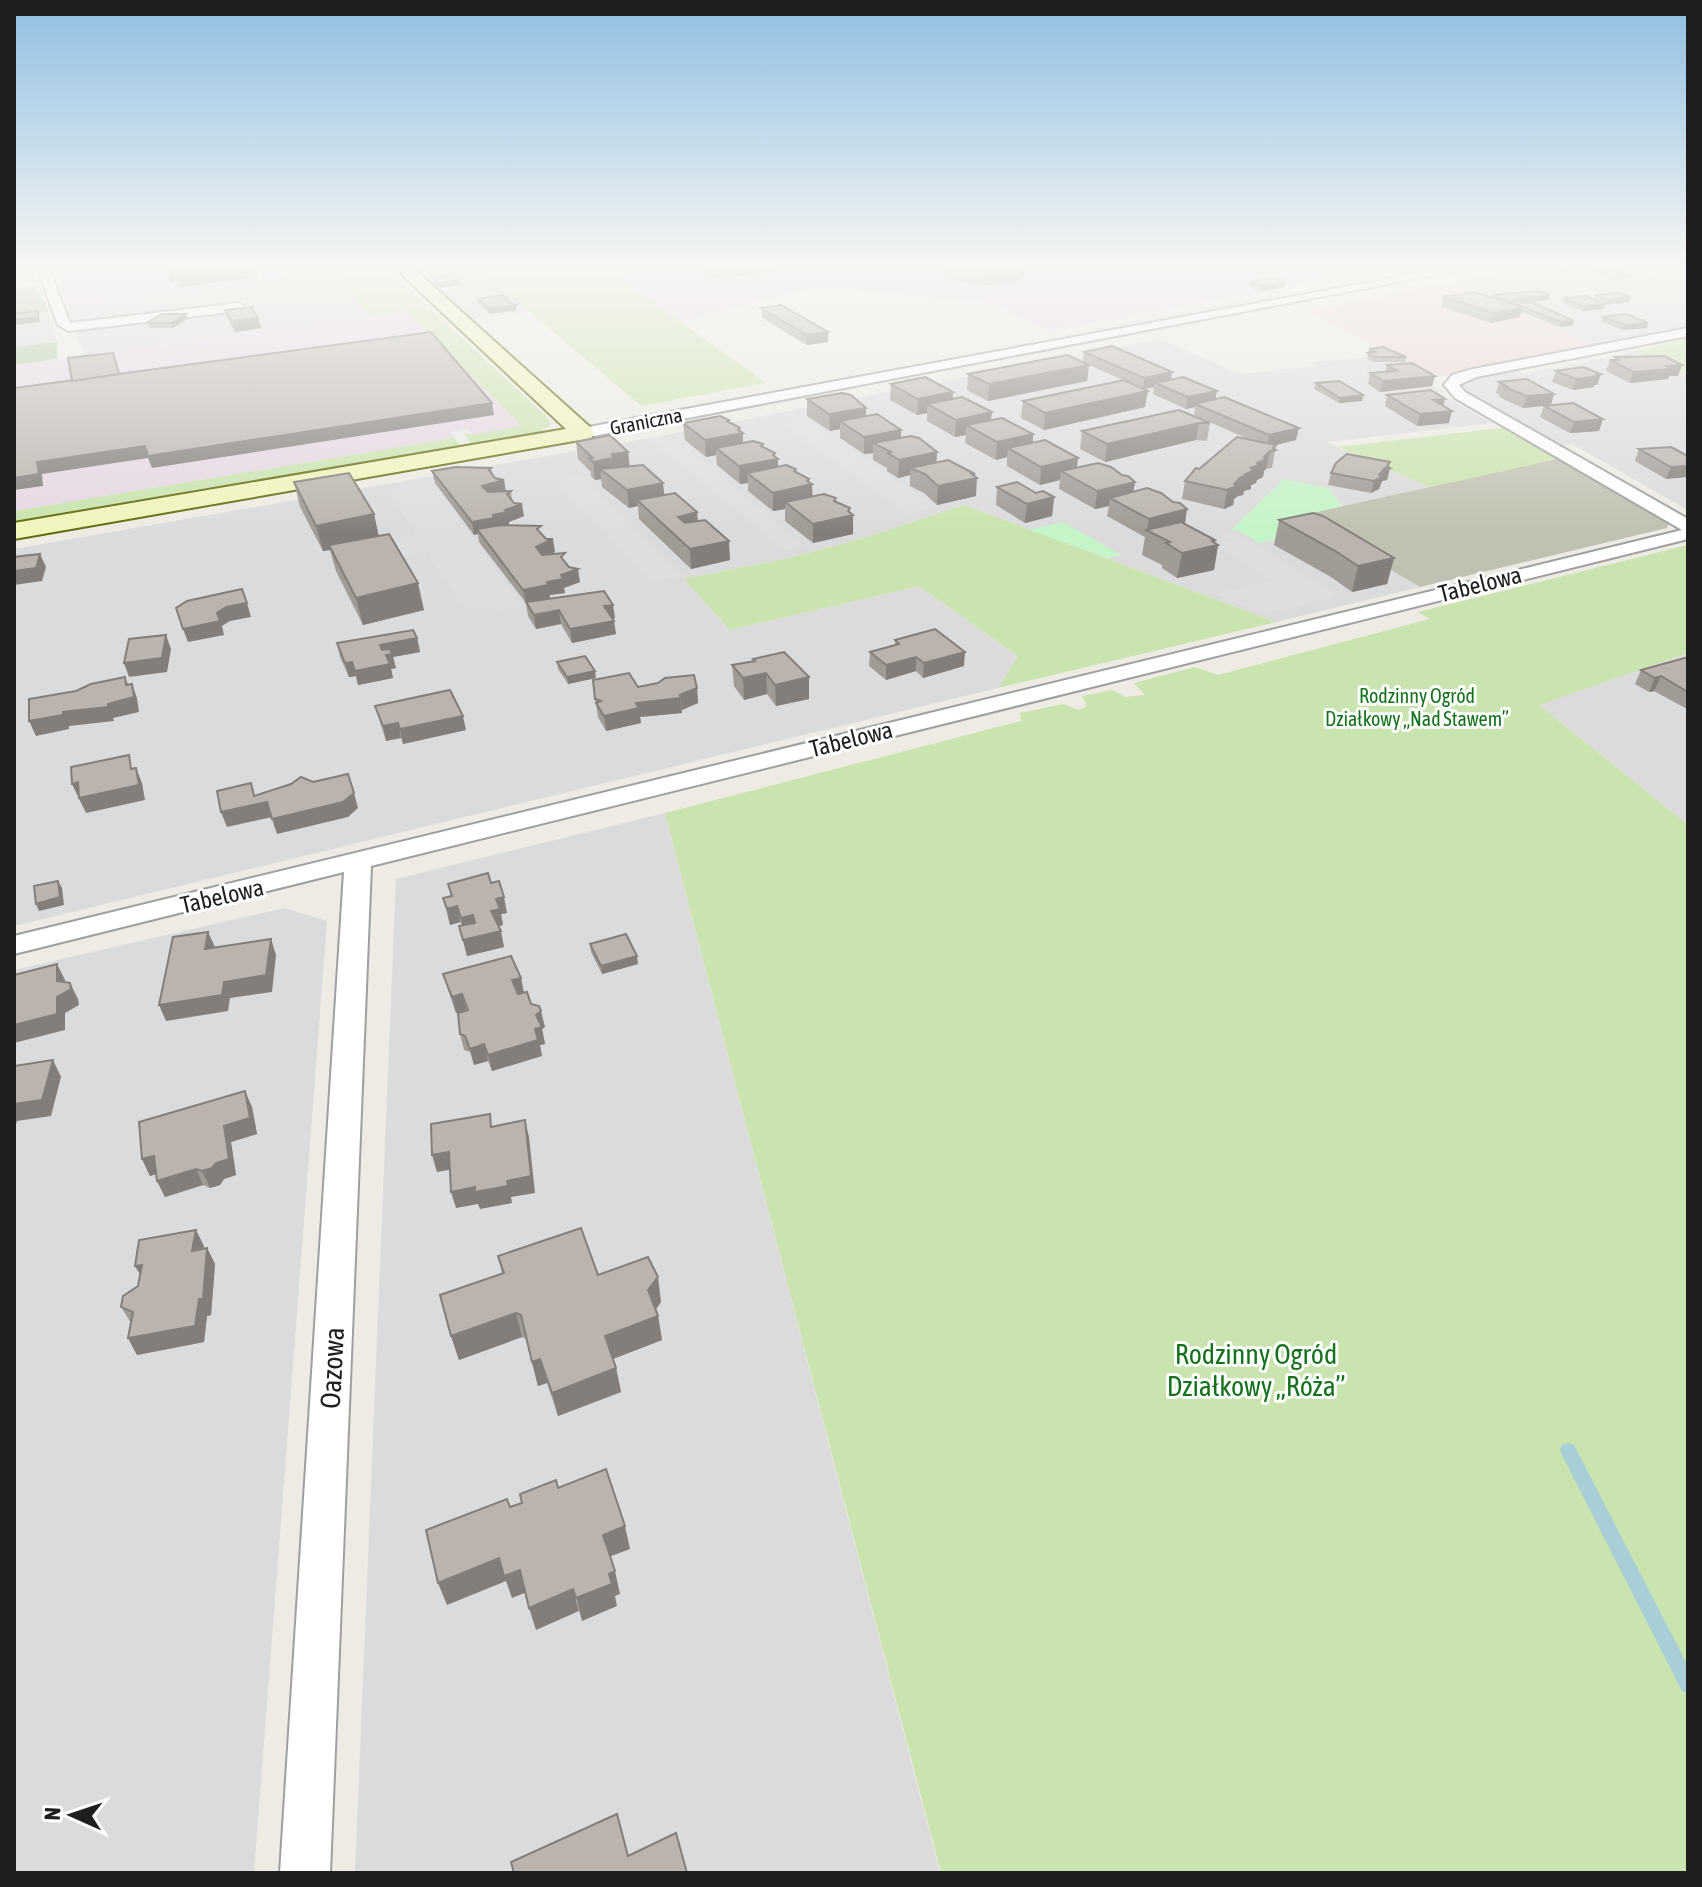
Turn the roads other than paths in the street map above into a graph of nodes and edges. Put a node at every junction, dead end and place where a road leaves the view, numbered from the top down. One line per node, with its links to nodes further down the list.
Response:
1 (499, 356): 4 (street)
2 (994, 356): 4 (street, Graniczna)
3 (1562, 356): 5 (street)
4 (583, 433): 6 (street, Graniczna)
5 (1688, 526)
6 (14, 531)
7 (1688, 534): 8 (street, Tabelowa)
8 (358, 863): 9 (street, Tabelowa); 10 (street, Oazowa)
9 (14, 945)
10 (305, 1873)

